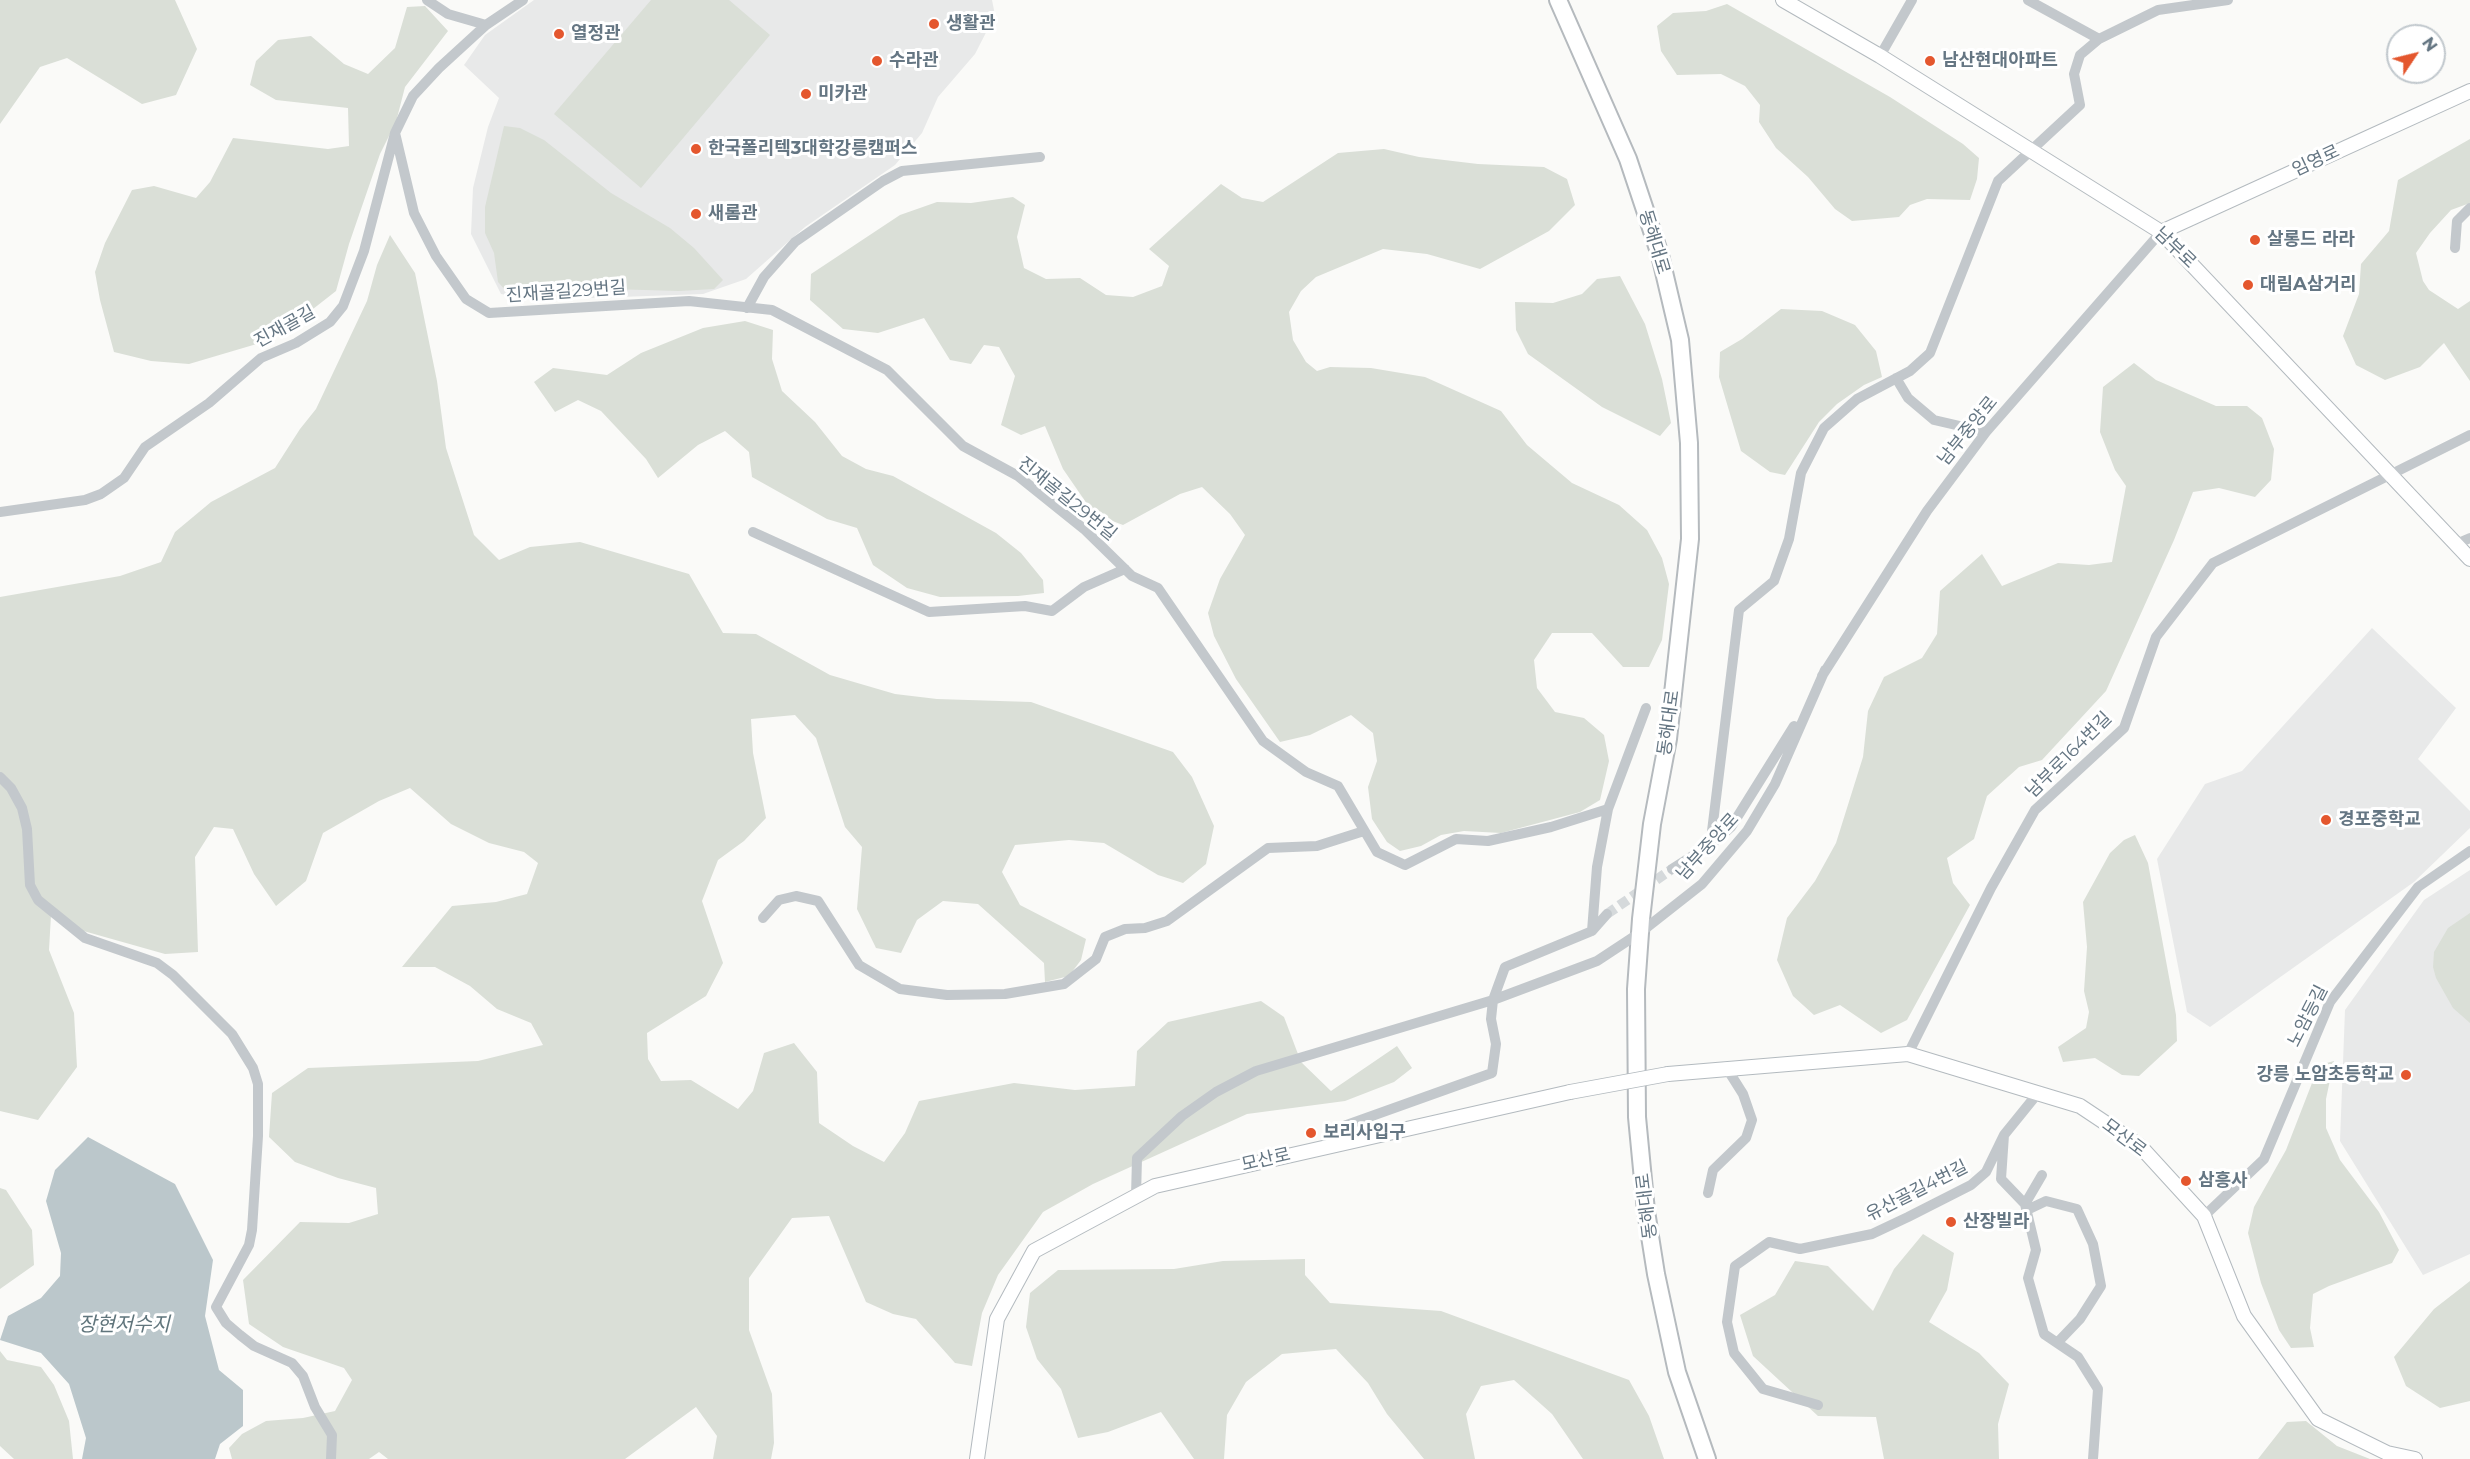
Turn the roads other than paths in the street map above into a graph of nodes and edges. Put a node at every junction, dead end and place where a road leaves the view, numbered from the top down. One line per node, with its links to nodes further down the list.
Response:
1 (427, 0): 8 (street)
2 (523, 0): 8 (street, 진재골길)
3 (1783, 0): 10 (street, 남부로)
4 (1912, 0): 10 (street)
5 (2028, 0): 9 (street)
6 (2228, 0): 9 (street)
7 (1559, 1): 40 (main road, 동해대로)
8 (486, 25): 12 (street, 진재골길)
9 (2099, 39): 13 (street)
10 (1880, 56): 13 (street, 남부로)
11 (2470, 91): 16 (street, 임영로)
12 (395, 133): 18 (street, 진재골길29번길); 23 (street, 진재골길)
13 (2031, 150): 16 (street, 남부로); 19 (street)
14 (1040, 157): 18 (street)
15 (2470, 208): 17 (street)
16 (2162, 232): 20 (street, 남부중앙로); 22 (street, 남부로)
17 (2454, 248)
18 (747, 308): 28 (street, 진재골길29번길)
19 (1896, 378): 20 (street); 34 (street)
20 (1986, 432): 29 (street, 남부중앙로)
21 (2470, 435): 22 (street, 남부로164번길)
22 (2391, 475): 26 (street, 남부로); 42 (street, 남부로164번길)
23 (0, 512)
24 (753, 532): 28 (street)
25 (2470, 538): 26 (street)
26 (2456, 544): 27 (street, 남부로)
27 (2470, 559)
28 (1125, 569): 33 (street, 진재골길29번길)
29 (1825, 670): 34 (street, 남부중앙로); 40 (street, 남부중앙로)
30 (1647, 708): 32 (street)
31 (0, 777): 54 (street)
32 (1608, 809): 33 (street, 진재골길29번길); 39 (street)
33 (1364, 831): 38 (street)
34 (1713, 843): 36 (street, 남부중앙로)
35 (2470, 851): 51 (street, 노암등길)
36 (1672, 869)
37 (1607, 914): 39 (street)
38 (763, 918)
39 (1592, 932): 41 (street)
40 (1641, 932): 41 (street, 남부중앙로); 56 (main road, 동해대로)
41 (1493, 1000): 46 (street); 49 (street, 남부중앙로)
42 (1908, 1054): 43 (street, 모산로); 44 (street, 모산로)
43 (1726, 1067): 46 (street, 모산로, bridge); 48 (street)
44 (2038, 1094): 45 (street, 유산골길4번길); 51 (street, 모산로)
45 (2004, 1135): 50 (street); 53 (street, 유산골길4번길)
46 (1330, 1145): 49 (street, 모산로)
47 (2042, 1175): 50 (street)
48 (1708, 1193)
49 (1136, 1196): 55 (street, 모산로)
50 (2026, 1207): 52 (street); 52 (street)
51 (2204, 1216): 58 (street, 모산로)
52 (2057, 1343): 57 (street)
53 (1818, 1405)
54 (330, 1459)
55 (977, 1459)
56 (1707, 1459)
57 (2093, 1459)
58 (2415, 1459)

